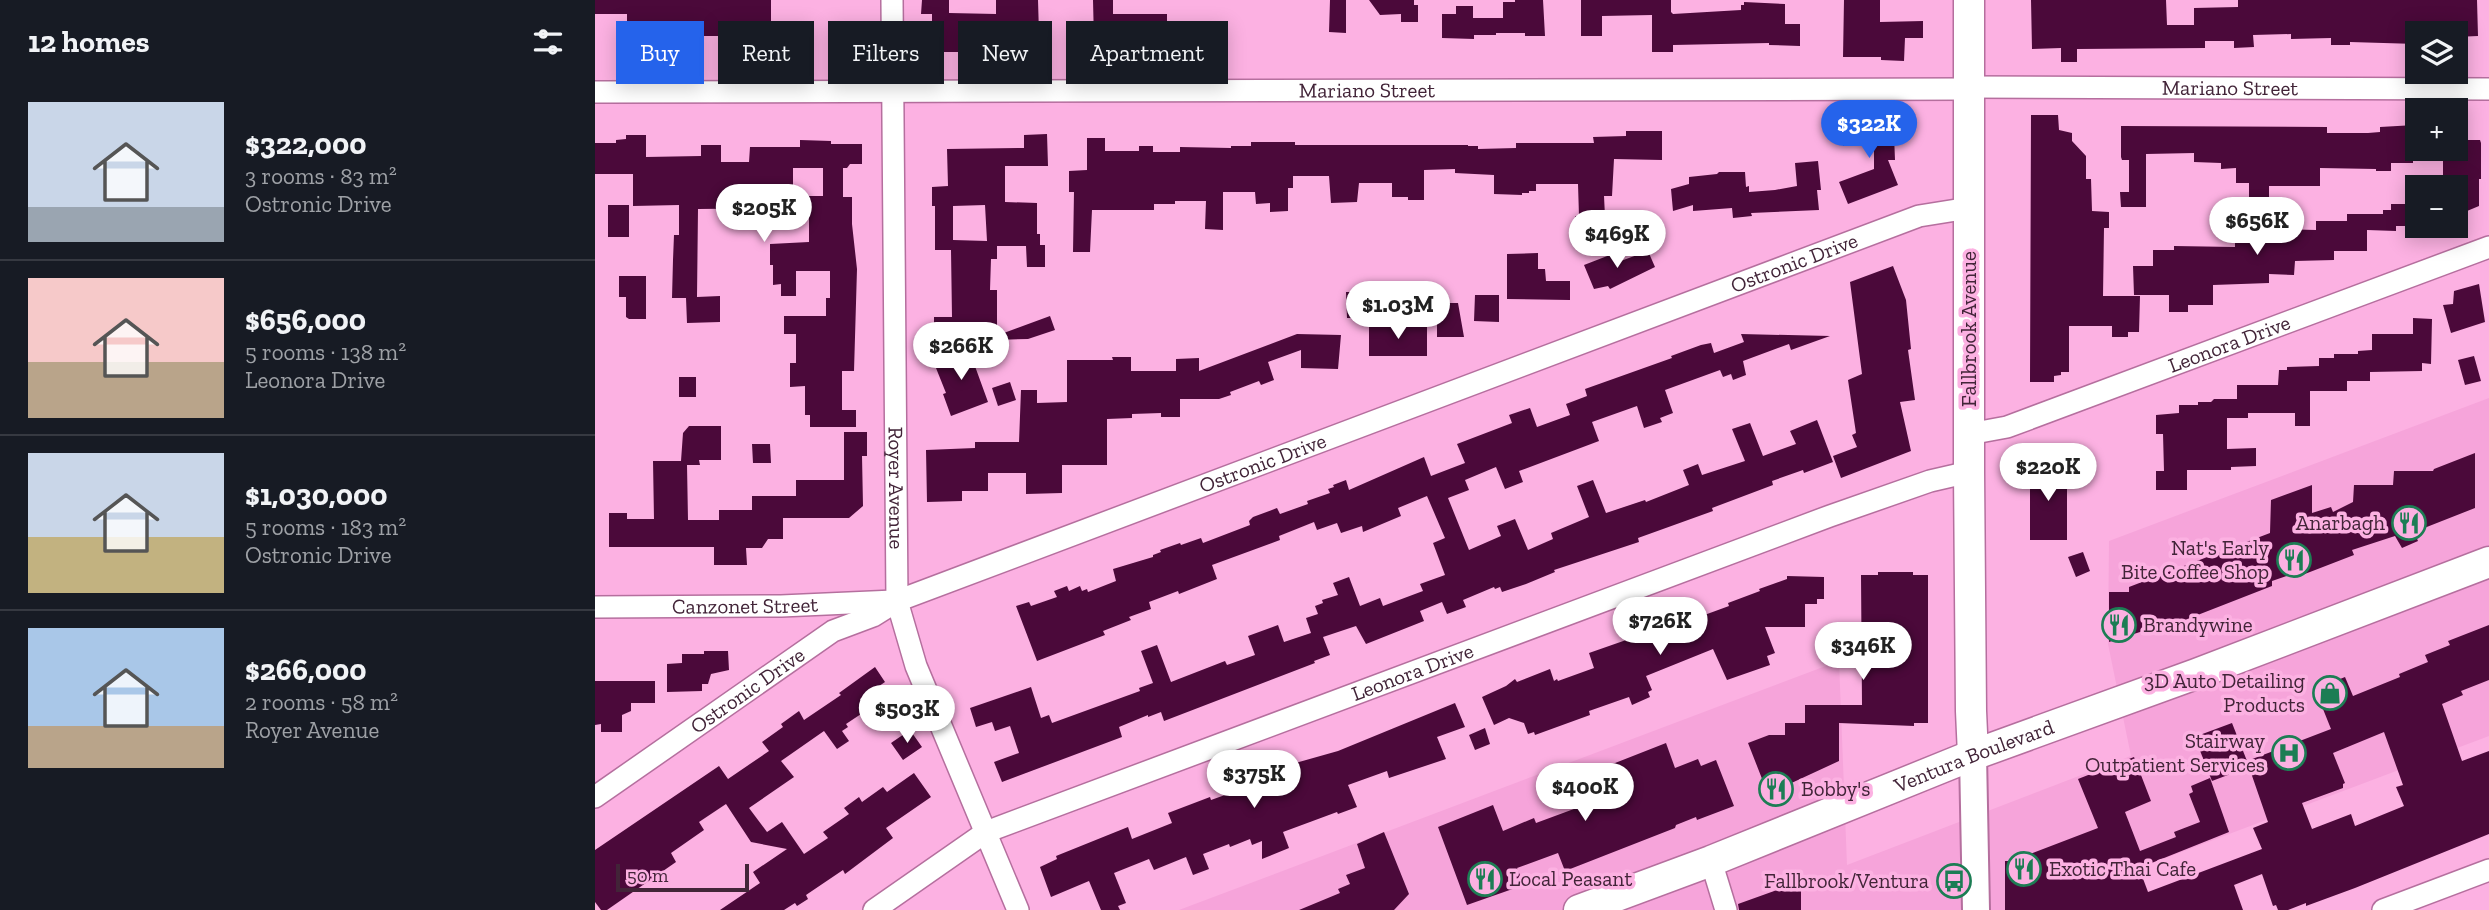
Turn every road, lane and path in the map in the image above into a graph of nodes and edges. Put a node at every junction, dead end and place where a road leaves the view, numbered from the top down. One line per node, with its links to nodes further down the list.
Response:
1 (892, 0): 6 (street, Royer Avenue)
2 (1969, 0): 3 (main road, Fallbrook Avenue)
3 (1969, 88): 4 (street, Mariano Street); 6 (street, Mariano Street); 7 (main road, Fallbrook Avenue)
4 (2489, 89)
5 (595, 92): 6 (street, Mariano Street)
6 (892, 92): 12 (street, Royer Avenue)
7 (1969, 208): 9 (main road, Fallbrook Avenue); 12 (street, Ostronic Drive)
8 (2489, 247): 9 (street, Leonora Drive)
9 (1969, 434): 10 (main road, Fallbrook Avenue)
10 (1969, 472): 14 (main road, Fallbrook Avenue); 16 (street, Leonora Drive)
11 (2489, 562): 14 (main road, Ventura Boulevard)
12 (897, 601): 13 (street, Canzonet Street); 15 (street, Ostronic Drive); 16 (street, Royer Avenue)
13 (595, 607)
14 (1973, 755): 17 (main road, Ventura Boulevard); 23 (street, Fallbrook Avenue)
15 (595, 797)
16 (986, 832): 19 (street, Leonora Drive); 20 (street, Royer Avenue)
17 (1711, 861): 21 (main road, Ventura Boulevard); 22 (street)
18 (2489, 870): 24 (street)
19 (874, 910)
20 (1018, 910)
21 (1579, 910)
22 (1726, 910)
23 (1976, 910)
24 (2383, 910)

